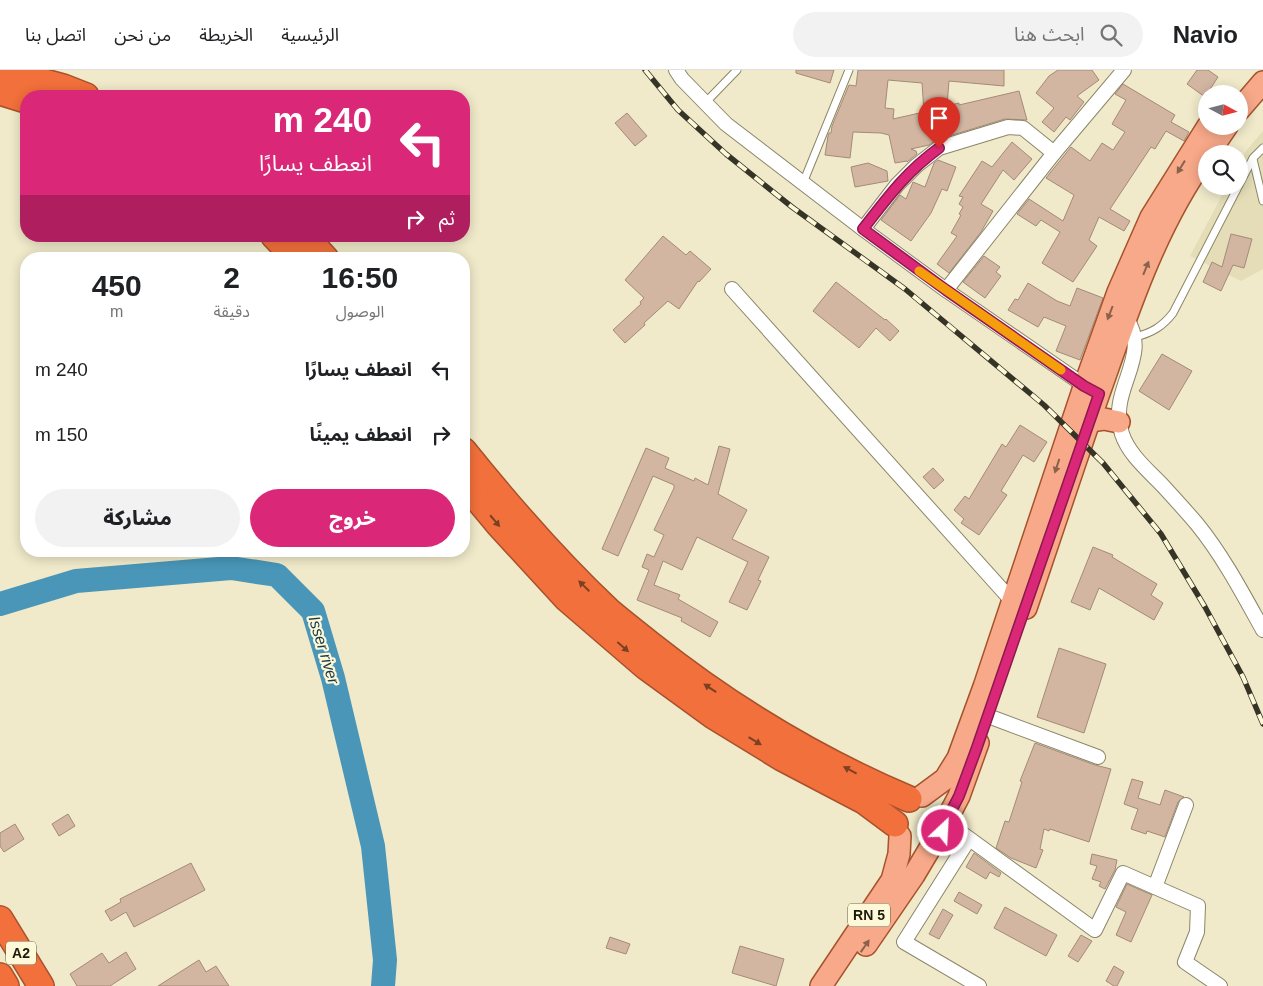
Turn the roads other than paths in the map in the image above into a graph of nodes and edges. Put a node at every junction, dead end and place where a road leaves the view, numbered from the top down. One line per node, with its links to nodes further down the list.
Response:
1 (0, 70): 10 (highway)
2 (31, 70): 10 (highway)
3 (676, 70): 15 (street)
4 (737, 70): 15 (lane)
5 (849, 70): 23 (lane)
6 (1124, 70): 20 (street)
7 (1254, 70): 9 (main road)
8 (1263, 82): 14 (main road)
9 (1241, 85)
10 (63, 87): 11 (highway)
11 (71, 90)
12 (0, 92): 13 (highway)
13 (20, 98)
14 (1248, 100)
15 (705, 103): 23 (street)
16 (0, 105): 17 (highway)
17 (20, 106)
18 (1202, 135): 34 (main road, RN 5, one-way to 34)
19 (1263, 148): 21 (lane)
20 (1054, 153): 25 (street); 31 (street)
21 (1253, 158): 24 (lane); 33 (lane)
22 (1198, 169): 32 (main road, RN 5, one-way to 22)
23 (803, 183): 25 (street)
24 (1263, 201)
25 (863, 229): 31 (street)
26 (280, 242): 28 (highway)
27 (310, 242): 29 (highway)
28 (289, 252)
29 (320, 252)
30 (732, 289): 39 (street)
31 (946, 290): 34 (street)
32 (1126, 317): 33 (street); 34 (main road, RN 5)
33 (1135, 337): 36 (street)
34 (1091, 390): 35 (main road, RN 5); 39 (main road, RN 5, one-way to 39)
35 (1090, 421): 36 (main road); 41 (main road, RN 5)
36 (1119, 422): 40 (street)
37 (470, 459): 44 (highway, one-way to 37)
38 (470, 490): 44 (highway, one-way to 44)
39 (1013, 602): 43 (main road, RN 5)
40 (1263, 630)
41 (988, 716): 42 (street); 48 (main road, RN 5)
42 (1098, 757)
43 (958, 758): 44 (main road); 45 (main road, RN 5)
44 (870, 793): 45 (highway); 47 (highway); 51 (main road)
45 (916, 797): 47 (main road); 48 (main road)
46 (1186, 805): 50 (street)
47 (898, 830): 48 (main road); 51 (main road, RN 5)
48 (940, 832): 49 (street); 57 (main road, RN 5, one-way to 48)
49 (969, 839): 50 (street); 58 (street)
50 (1155, 887): 59 (street)
51 (887, 888): 56 (main road, RN 5)
52 (0, 920): 55 (highway, A2)
53 (0, 976): 54 (highway, A2)
54 (6, 986)
55 (41, 986)
56 (821, 986)
57 (837, 986)
58 (979, 986)
59 (1220, 986)

